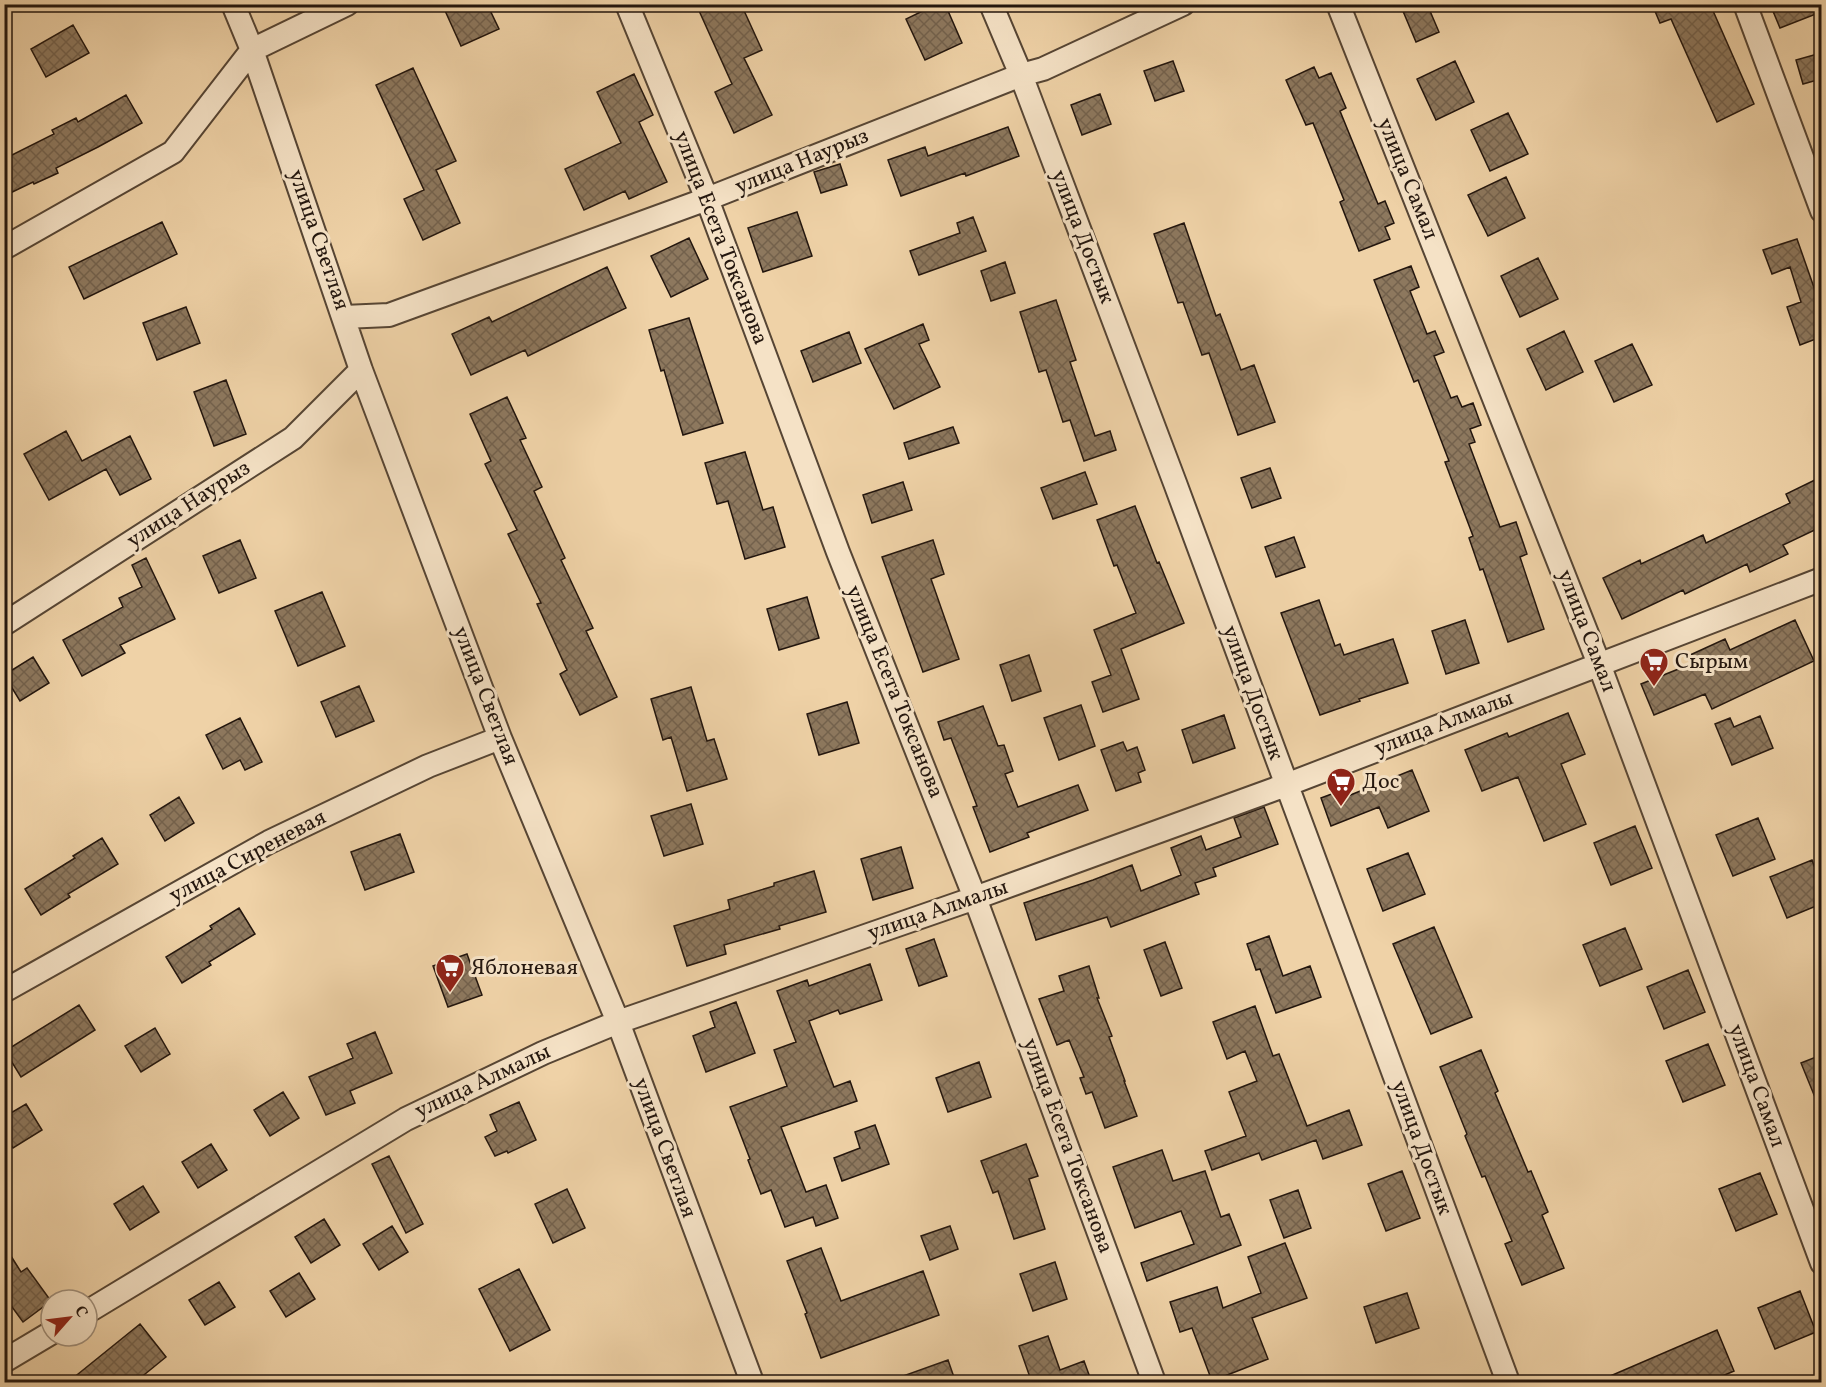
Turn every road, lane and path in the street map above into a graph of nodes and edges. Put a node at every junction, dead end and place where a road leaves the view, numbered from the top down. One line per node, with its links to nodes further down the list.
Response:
1 (233, 4): 8 (street, улица Светлая)
2 (347, 4): 8 (street)
3 (627, 4): 10 (street, улица Есета Токсанова)
4 (991, 4): 9 (street, улица Достык)
5 (1183, 4): 9 (street, улица Наурыз)
6 (1338, 4): 17 (street, улица Самал)
7 (1745, 4): 11 (street)
8 (252, 50): 12 (street); 13 (street, улица Светлая)
9 (1021, 75): 10 (street, улица Наурыз); 19 (street, улица Достык)
10 (707, 199): 13 (street, улица Наурыз); 20 (street, улица Есета Токсанова)
11 (1821, 211)
12 (4, 248)
13 (344, 316): 14 (street, улица Светлая)
14 (361, 370): 16 (street, улица Наурыз); 18 (street, улица Светлая)
15 (1821, 579): 17 (street, улица Алмалы)
16 (4, 624)
17 (1599, 664): 19 (street, улица Алмалы); 23 (street, улица Самал)
18 (500, 738): 21 (street, улица Сиреневая); 22 (street, улица Светлая)
19 (1286, 785): 20 (street, улица Алмалы); 29 (street, улица Достык)
20 (975, 898): 22 (street, улица Алмалы); 28 (street, улица Есета Токсанова)
21 (4, 991)
22 (618, 1022): 24 (street, улица Алмалы); 27 (street, улица Светлая)
23 (1821, 1263)
24 (99, 1305)
25 (39, 1340): 26 (street)
26 (4, 1362)
27 (752, 1383)
28 (1154, 1383)
29 (1508, 1383)

